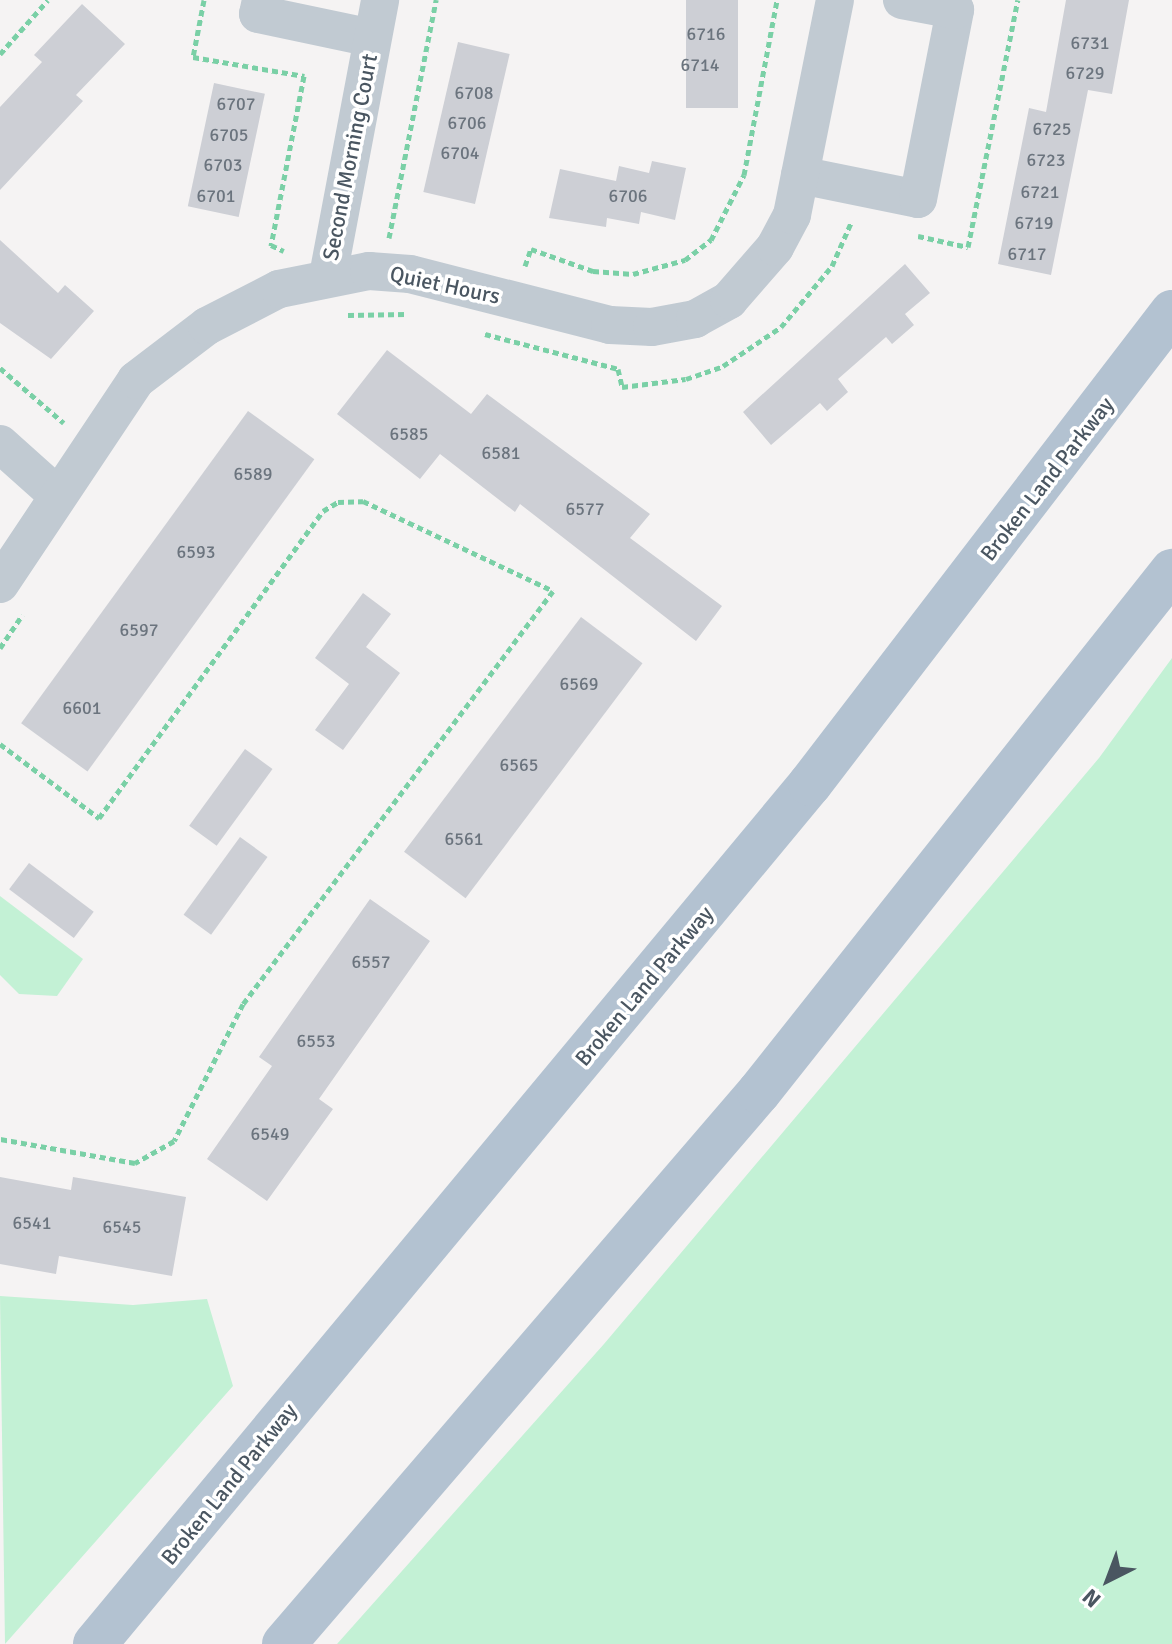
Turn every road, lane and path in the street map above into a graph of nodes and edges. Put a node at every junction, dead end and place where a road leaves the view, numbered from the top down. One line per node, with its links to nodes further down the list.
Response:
1 (48, 0): 10 (path)
2 (204, 0): 15 (path)
3 (261, 0): 9 (street, Second Morning Court)
4 (380, 0): 9 (street, Second Morning Court)
5 (436, 0): 13 (path)
6 (777, 0): 18 (path)
7 (835, 0): 11 (street, Quiet Hours)
8 (902, 0): 11 (street)
9 (372, 38): 17 (street, Second Morning Court)
10 (0, 54)
11 (800, 175): 17 (street, Quiet Hours)
12 (852, 222): 22 (path)
13 (389, 240): 14 (path); 17 (path)
14 (404, 241)
15 (271, 245): 16 (path); 17 (path)
16 (258, 258)
17 (330, 262): 26 (street, Quiet Hours)
18 (513, 265)
19 (1172, 312): 32 (main road, Broken Land Parkway)
20 (415, 315): 21 (path)
21 (341, 316)
22 (479, 332)
23 (0, 368): 24 (path)
24 (71, 413)
25 (0, 444): 26 (street)
26 (57, 495): 28 (street, Quiet Hours)
27 (1172, 571): 33 (main road)
28 (12, 597): 29 (path)
29 (0, 648)
30 (0, 744): 31 (path)
31 (0, 1139)
32 (95, 1644)
33 (284, 1644)

